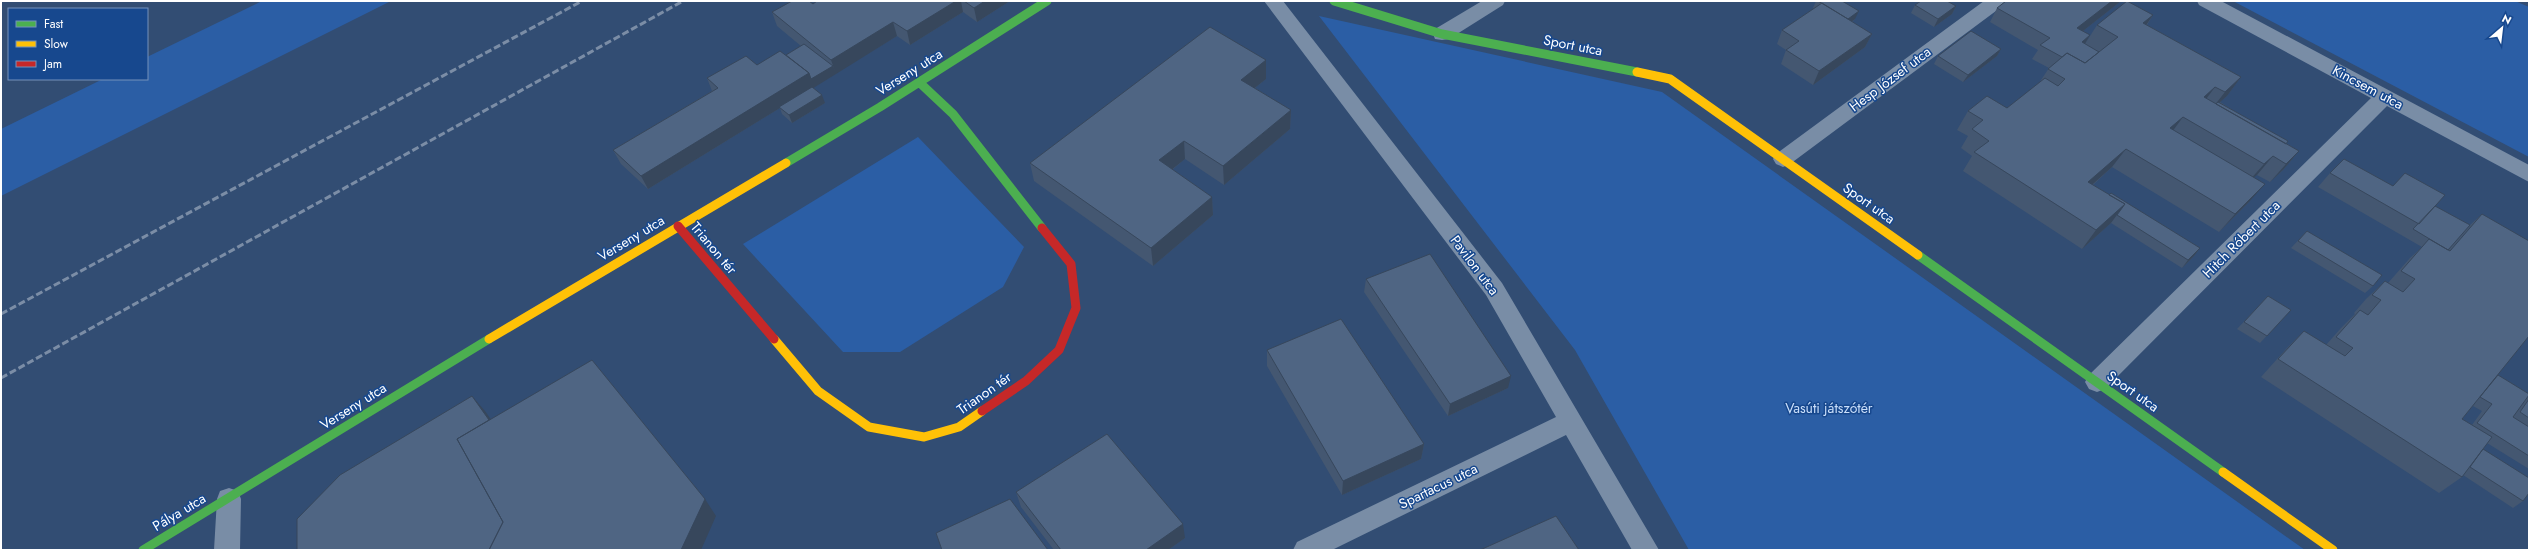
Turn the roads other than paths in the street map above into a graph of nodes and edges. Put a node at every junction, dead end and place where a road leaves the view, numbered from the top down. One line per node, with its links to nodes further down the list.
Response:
1 (1047, 1): 8 (street, Verseny utca)
2 (1272, 1): 14 (street, Pavilon utca)
3 (1334, 1): 7 (street, Sport utca)
4 (1496, 1): 7 (street)
5 (1997, 1): 10 (street, Hesp József utca)
6 (2206, 1): 9 (street, Kincsem utca)
7 (1442, 34): 10 (street, Sport utca)
8 (920, 83): 12 (street, Verseny utca); 12 (street, Trianon tér)
9 (2385, 96): 11 (street, Kincsem utca); 13 (street, Hitch Róbert utca)
10 (1784, 159): 13 (street, Sport utca)
11 (2529, 174)
12 (678, 226): 15 (street, Verseny utca)
13 (2098, 382): 20 (street, Sport utca)
14 (1571, 421): 18 (street, Spartacus utca); 19 (street, Pavilon utca)
15 (229, 499): 16 (street, Pálya utca); 17 (street)
16 (143, 550)
17 (227, 550)
18 (1306, 550)
19 (1646, 550)
20 (2333, 550)

